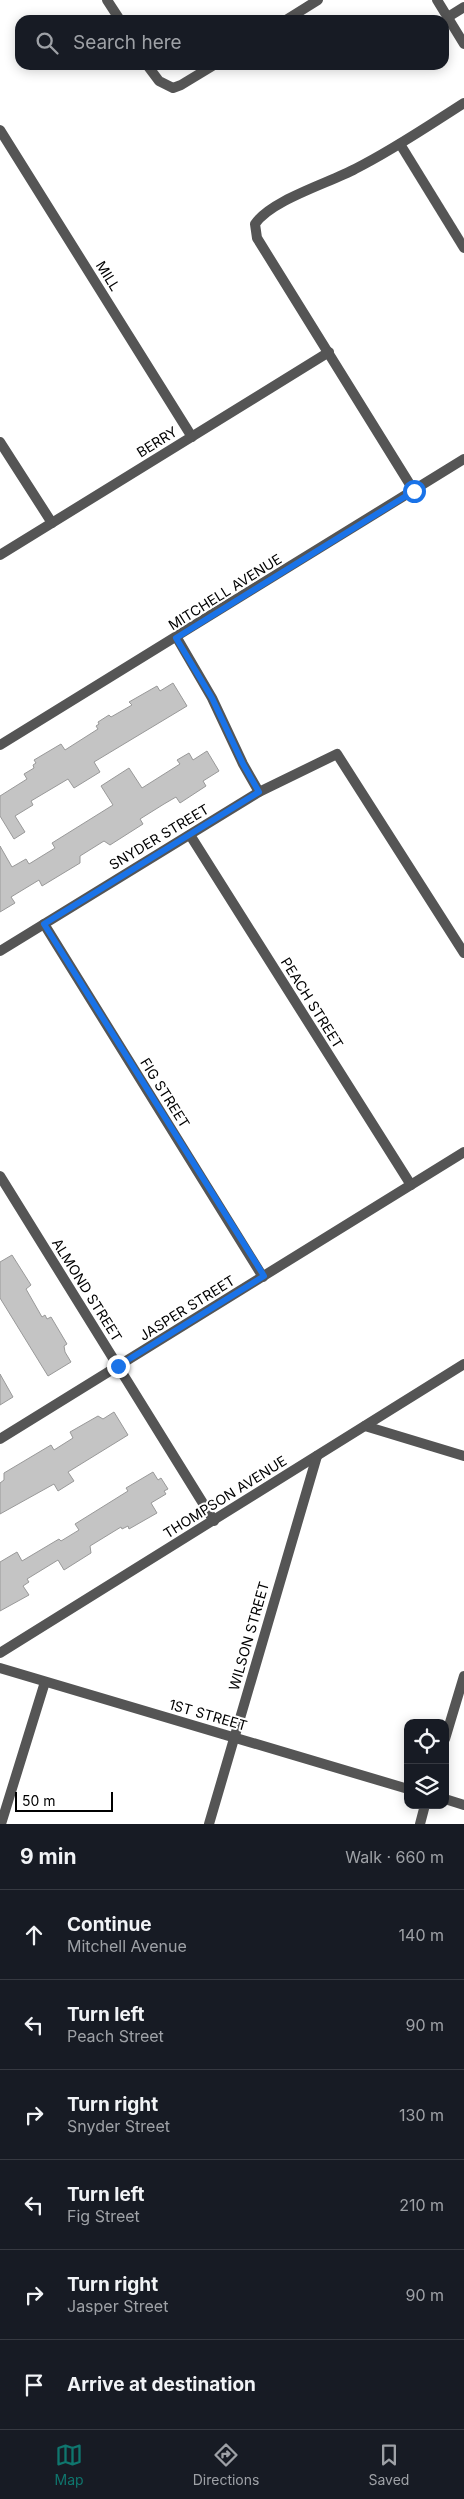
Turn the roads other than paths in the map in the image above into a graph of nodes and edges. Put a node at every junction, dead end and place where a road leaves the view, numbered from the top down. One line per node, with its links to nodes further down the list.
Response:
1 (108, 0): 6 (street)
2 (318, 0): 4 (street)
3 (437, 0): 8 (street)
4 (306, 3): 7 (street)
5 (464, 7): 9 (street)
6 (117, 15)
7 (292, 15)
8 (447, 15)
9 (449, 16)
10 (449, 19): 11 (street)
11 (464, 44)
12 (150, 70): 13 (street)
13 (206, 70)
14 (464, 103): 16 (street)
15 (0, 130): 19 (street, MILL)
16 (400, 144): 17 (street); 18 (street)
17 (464, 248)
18 (329, 352): 19 (street, BERRY); 22 (street)
19 (192, 437): 23 (street, BERRY)
20 (0, 442): 23 (street)
21 (464, 459): 22 (street, MITCHELL AVENUE)
22 (414, 491): 25 (street, MITCHELL AVENUE)
23 (52, 523): 24 (street, BERRY)
24 (0, 555)
25 (176, 638): 26 (street, MITCHELL AVENUE); 27 (street)
26 (0, 745)
27 (259, 792): 28 (street, SNYDER STREET); 31 (street, SNYDER STREET)
28 (190, 835): 29 (street, SNYDER STREET); 34 (street, PEACH STREET)
29 (44, 924): 30 (street, SNYDER STREET); 35 (street, FIG STREET)
30 (0, 951)
31 (464, 953)
32 (464, 1152): 34 (street, JASPER STREET)
33 (0, 1176): 37 (street, ALMOND STREET)
34 (411, 1185): 35 (street, JASPER STREET)
35 (264, 1276): 37 (street, JASPER STREET)
36 (464, 1364): 38 (street, THOMPSON AVENUE)
37 (118, 1366): 39 (street, JASPER STREET); 42 (street, ALMOND STREET)
38 (365, 1426): 40 (street, THOMPSON AVENUE); 41 (street)
39 (0, 1439)
40 (317, 1456): 42 (street, THOMPSON AVENUE); 48 (street, WILSON STREET)
41 (464, 1456)
42 (214, 1521): 43 (street, THOMPSON AVENUE)
43 (0, 1653)
44 (0, 1668): 46 (street, 1ST STREET)
45 (464, 1676): 47 (street)
46 (45, 1682): 48 (street, 1ST STREET); 53 (street)
47 (449, 1725)
48 (234, 1737): 49 (street, 1ST STREET); 54 (street, WILSON STREET)
49 (404, 1787)
50 (449, 1800): 51 (street)
51 (464, 1805)
52 (424, 1809): 55 (street)
53 (2, 1824)
54 (209, 1824)
55 (420, 1824)

